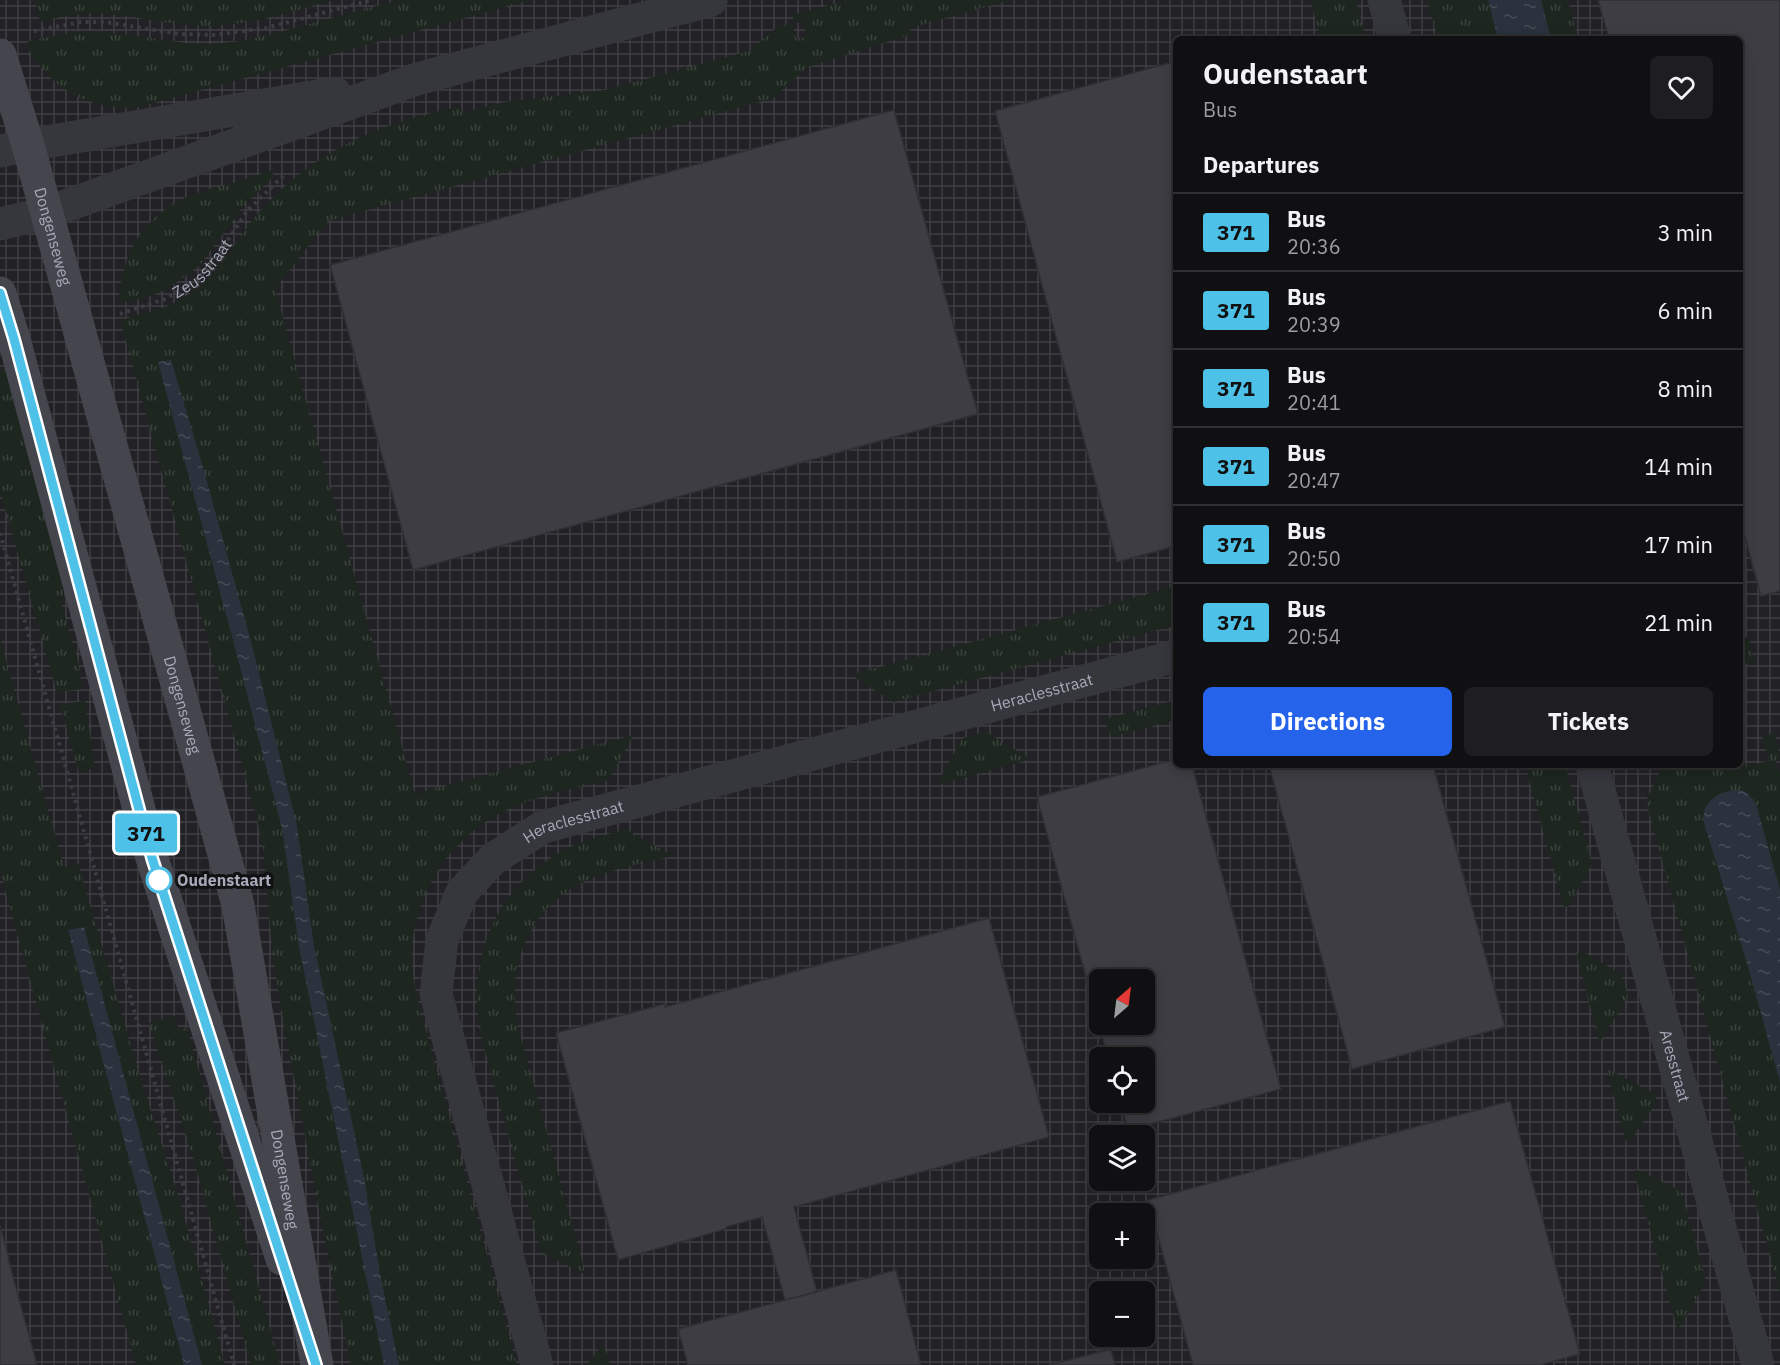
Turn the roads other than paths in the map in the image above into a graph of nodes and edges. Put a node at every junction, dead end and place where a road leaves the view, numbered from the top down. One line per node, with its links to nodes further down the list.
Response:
1 (711, 0): 5 (street)
2 (1384, 0): 3 (street)
3 (1394, 36)
4 (0, 55): 6 (street, Dongenseweg)
5 (417, 79): 6 (street); 7 (street)
6 (14, 148): 7 (street, Dongenseweg)
7 (46, 213): 8 (street); 12 (street, Dongenseweg)
8 (0, 224)
9 (0, 293): 12 (street, Dongenseweg)
10 (1173, 657): 13 (street, Heraclesstraat)
11 (1593, 768): 14 (street, Aresstraat)
12 (316, 1365)
13 (537, 1365)
14 (1758, 1365)

